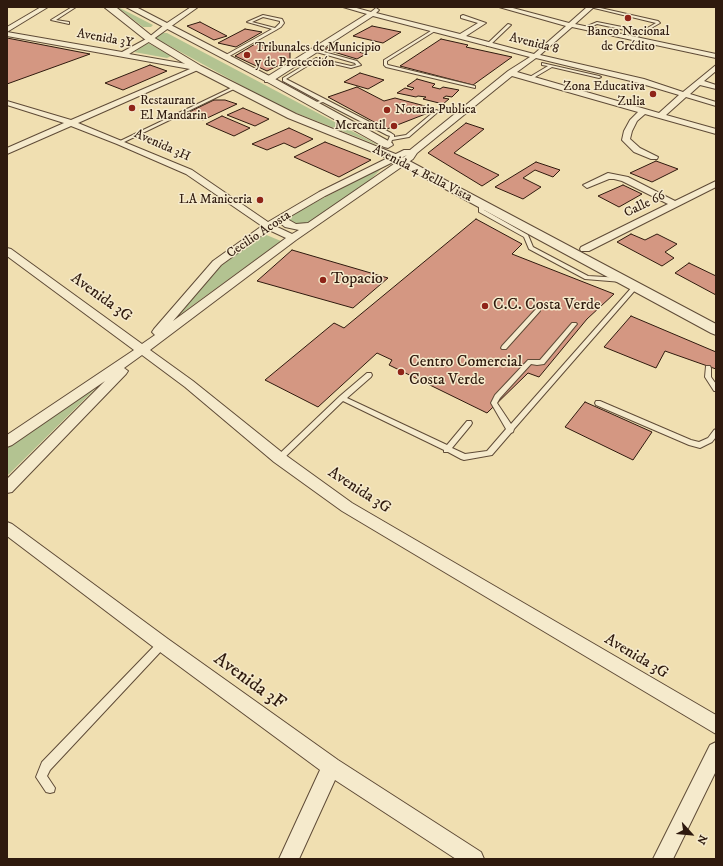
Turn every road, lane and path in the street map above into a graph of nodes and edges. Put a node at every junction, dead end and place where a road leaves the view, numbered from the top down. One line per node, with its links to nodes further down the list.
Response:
1 (45, 7): 18 (street)
2 (74, 7): 12 (lane)
3 (108, 7): 23 (street, Avenida 4 Bella Vista)
4 (130, 7): 15 (street, Avenida 4 Bella Vista)
5 (195, 7): 15 (street)
6 (346, 7): 10 (street, Avenida 8)
7 (378, 7): 10 (street)
8 (502, 7): 14 (street)
9 (592, 7): 14 (street); 20 (lane)
10 (372, 14): 19 (street, Avenida 8); 26 (street)
11 (463, 18): 22 (street)
12 (68, 23)
13 (508, 25): 25 (lane)
14 (571, 25): 16 (street); 28 (street)
15 (166, 26): 23 (street); 30 (street, Avenida 4 Bella Vista)
16 (586, 28): 20 (lane); 24 (street)
17 (275, 29): 17 (lane); 30 (lane)
18 (7, 30)
19 (434, 30): 22 (street, Avenida 8); 42 (lane)
20 (641, 33): 24 (lane)
21 (7, 34): 27 (street, Avenida 3Y)
22 (460, 37): 25 (street, Avenida 8)
23 (150, 39): 27 (street); 34 (street, Avenida 4 Bella Vista)
24 (635, 39): 29 (street)
25 (488, 45): 28 (street, Avenida 8)
26 (314, 50): 39 (street); 45 (lane)
27 (124, 54): 34 (street, Avenida 3Y)
28 (535, 56): 35 (street, Avenida 8); 36 (street)
29 (716, 56)
30 (225, 57): 39 (street, Avenida 4 Bella Vista)
31 (543, 64): 32 (lane)
32 (551, 66): 35 (lane); 38 (lane)
33 (716, 67): 40 (street)
34 (198, 68): 41 (street, Avenida 4 Bella Vista); 52 (street)
35 (576, 69): 37 (lane); 44 (street, Avenida 8)
36 (511, 74): 38 (street); 57 (street)
37 (599, 77)
38 (529, 79): 49 (street)
39 (268, 80): 47 (street, Avenida 4 Bella Vista)
40 (699, 82): 43 (street); 44 (street)
41 (236, 87): 54 (lane); 57 (street, Avenida 4 Bella Vista)
42 (474, 87)
43 (716, 87)
44 (686, 94): 48 (street, Avenida 8); 51 (street)
45 (323, 100): 47 (lane); 55 (lane)
46 (7, 103): 52 (street, Avenida 3H)
47 (314, 104): 55 (street, Avenida 4 Bella Vista)
48 (716, 104)
49 (644, 111): 51 (street); 58 (street)
50 (437, 112): 55 (lane)
51 (660, 116): 53 (street)
52 (71, 123): 54 (street, Avenida 3H); 56 (street)
53 (716, 132)
54 (120, 142): 63 (street, Avenida 3H)
55 (389, 142): 57 (street, Avenida 4 Bella Vista)
56 (7, 151)
57 (405, 156): 62 (street, Cecilio Acosta); 64 (street, Cecilio Acosta); 66 (street, Avenida 4 Bella Vista); 68 (street, Avenida 4 Bella Vista)
58 (654, 157)
59 (716, 184): 61 (street, Calle 66)
60 (587, 185): 61 (street)
61 (675, 204): 66 (street, Calle 66)
62 (285, 216): 63 (street, Cecilio Acosta); 64 (street)
63 (268, 226): 65 (street, Avenida 3H); 74 (street, Cecilio Acosta)
64 (310, 226): 65 (street, Cecilio Acosta)
65 (293, 238): 74 (street, Cecilio Acosta)
66 (585, 249): 70 (street, Avenida 4 Bella Vista)
67 (7, 251): 74 (street, Avenida 3G)
68 (635, 287): 72 (street, Avenida 4 Bella Vista); 81 (lane)
69 (538, 310): 73 (lane)
70 (716, 318)
71 (574, 324): 81 (lane)
72 (716, 330)
73 (504, 348)
74 (142, 350): 83 (street, Cecilio Acosta); 85 (street, Avenida 3G); 86 (street)
75 (708, 368): 77 (lane)
76 (369, 375): 78 (lane)
77 (716, 389)
78 (342, 398): 84 (lane); 85 (lane)
79 (598, 403): 82 (lane)
80 (469, 423): 84 (lane)
81 (510, 430): 84 (lane)
82 (716, 432)
83 (7, 442)
84 (447, 450)
85 (279, 458): 89 (street, Avenida 3G)
86 (7, 488)
87 (7, 528): 88 (street, Avenida 3F)
88 (162, 644): 91 (street, Avenida 3F); 92 (lane)
89 (716, 725)
90 (716, 751): 95 (street)
91 (331, 767): 93 (street); 94 (street, Avenida 3F)
92 (50, 788)
93 (289, 859)
94 (474, 859)
95 (663, 859)

